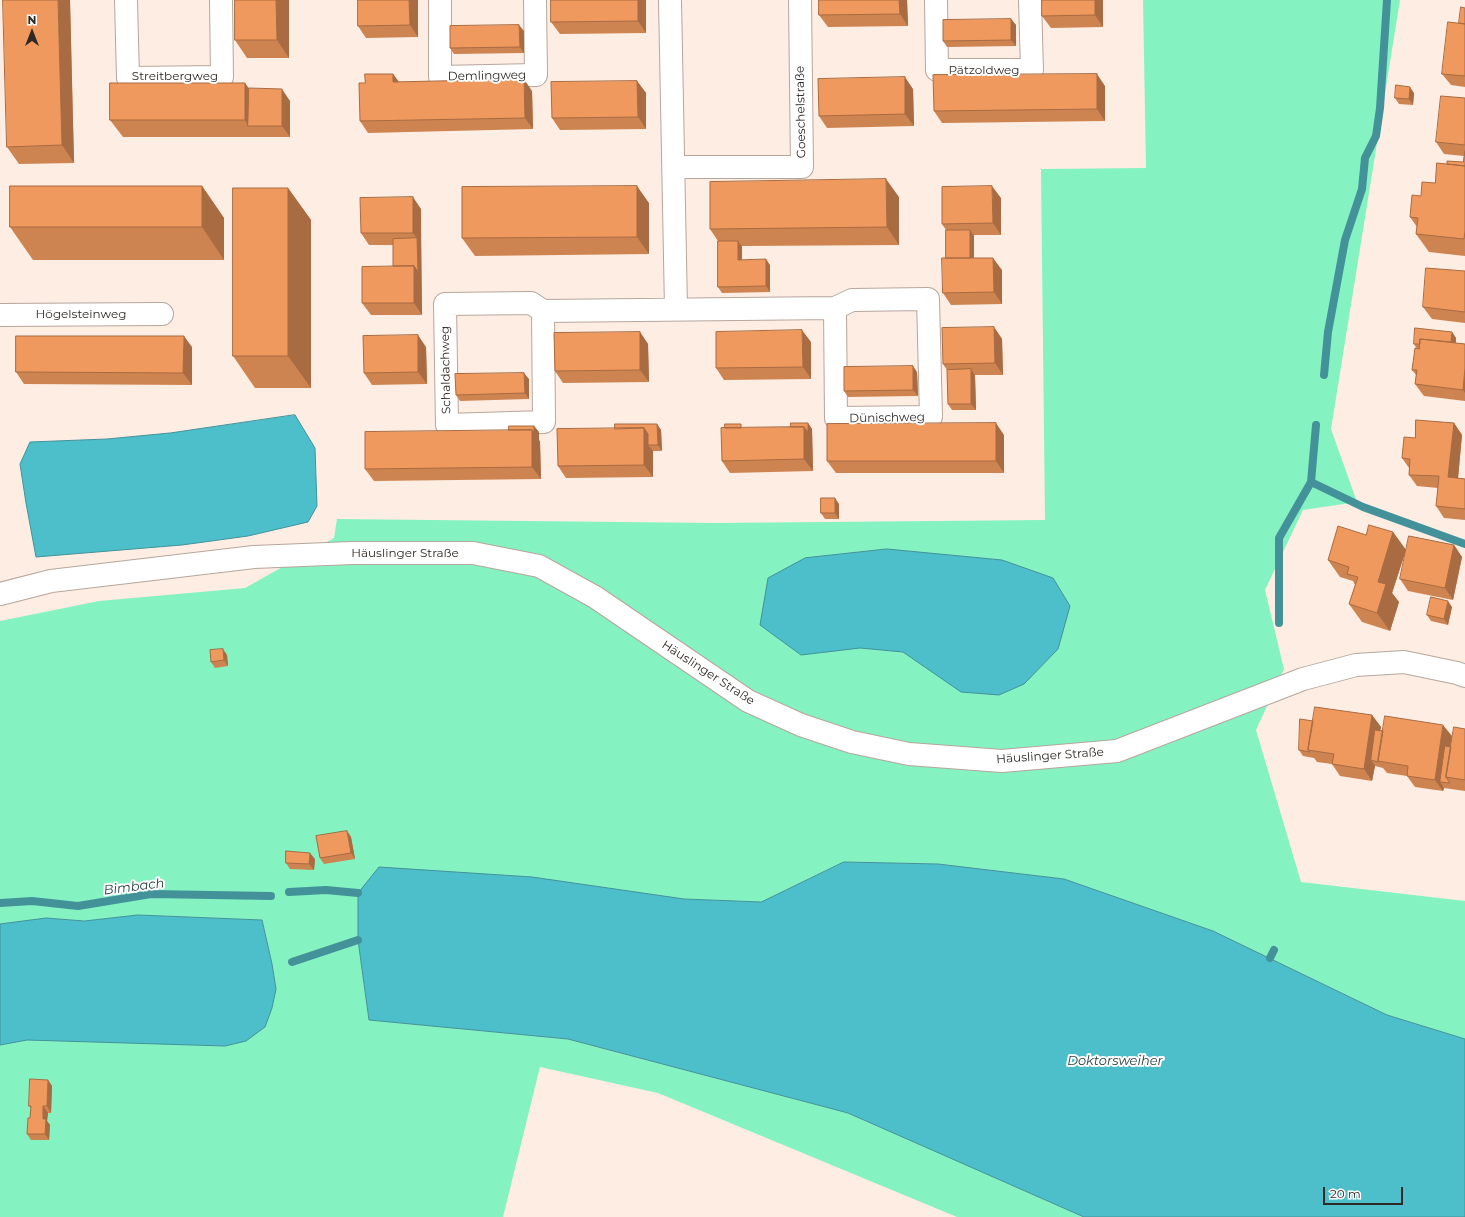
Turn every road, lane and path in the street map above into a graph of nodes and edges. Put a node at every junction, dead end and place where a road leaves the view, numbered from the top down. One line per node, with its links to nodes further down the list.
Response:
1 (126, 0): 2 (street, Streitbergweg)
2 (220, 0)
3 (440, 0): 4 (street, Demlingweg)
4 (535, 0)
5 (670, 0): 9 (street)
6 (800, 0): 9 (street, Goeschelstraße)
7 (936, 0): 8 (street, Pätzoldweg)
8 (1030, 0)
9 (674, 167): 11 (street)
10 (835, 308): 10 (street, Dünischweg); 11 (street, Dünischweg)
11 (678, 309): 12 (street, Schaldachweg)
12 (543, 311): 12 (street, Schaldachweg)
13 (162, 314): 14 (street, Högelsteinweg)
14 (0, 315)
15 (0, 594): 16 (street, Häuslinger Straße)
16 (1465, 676)

